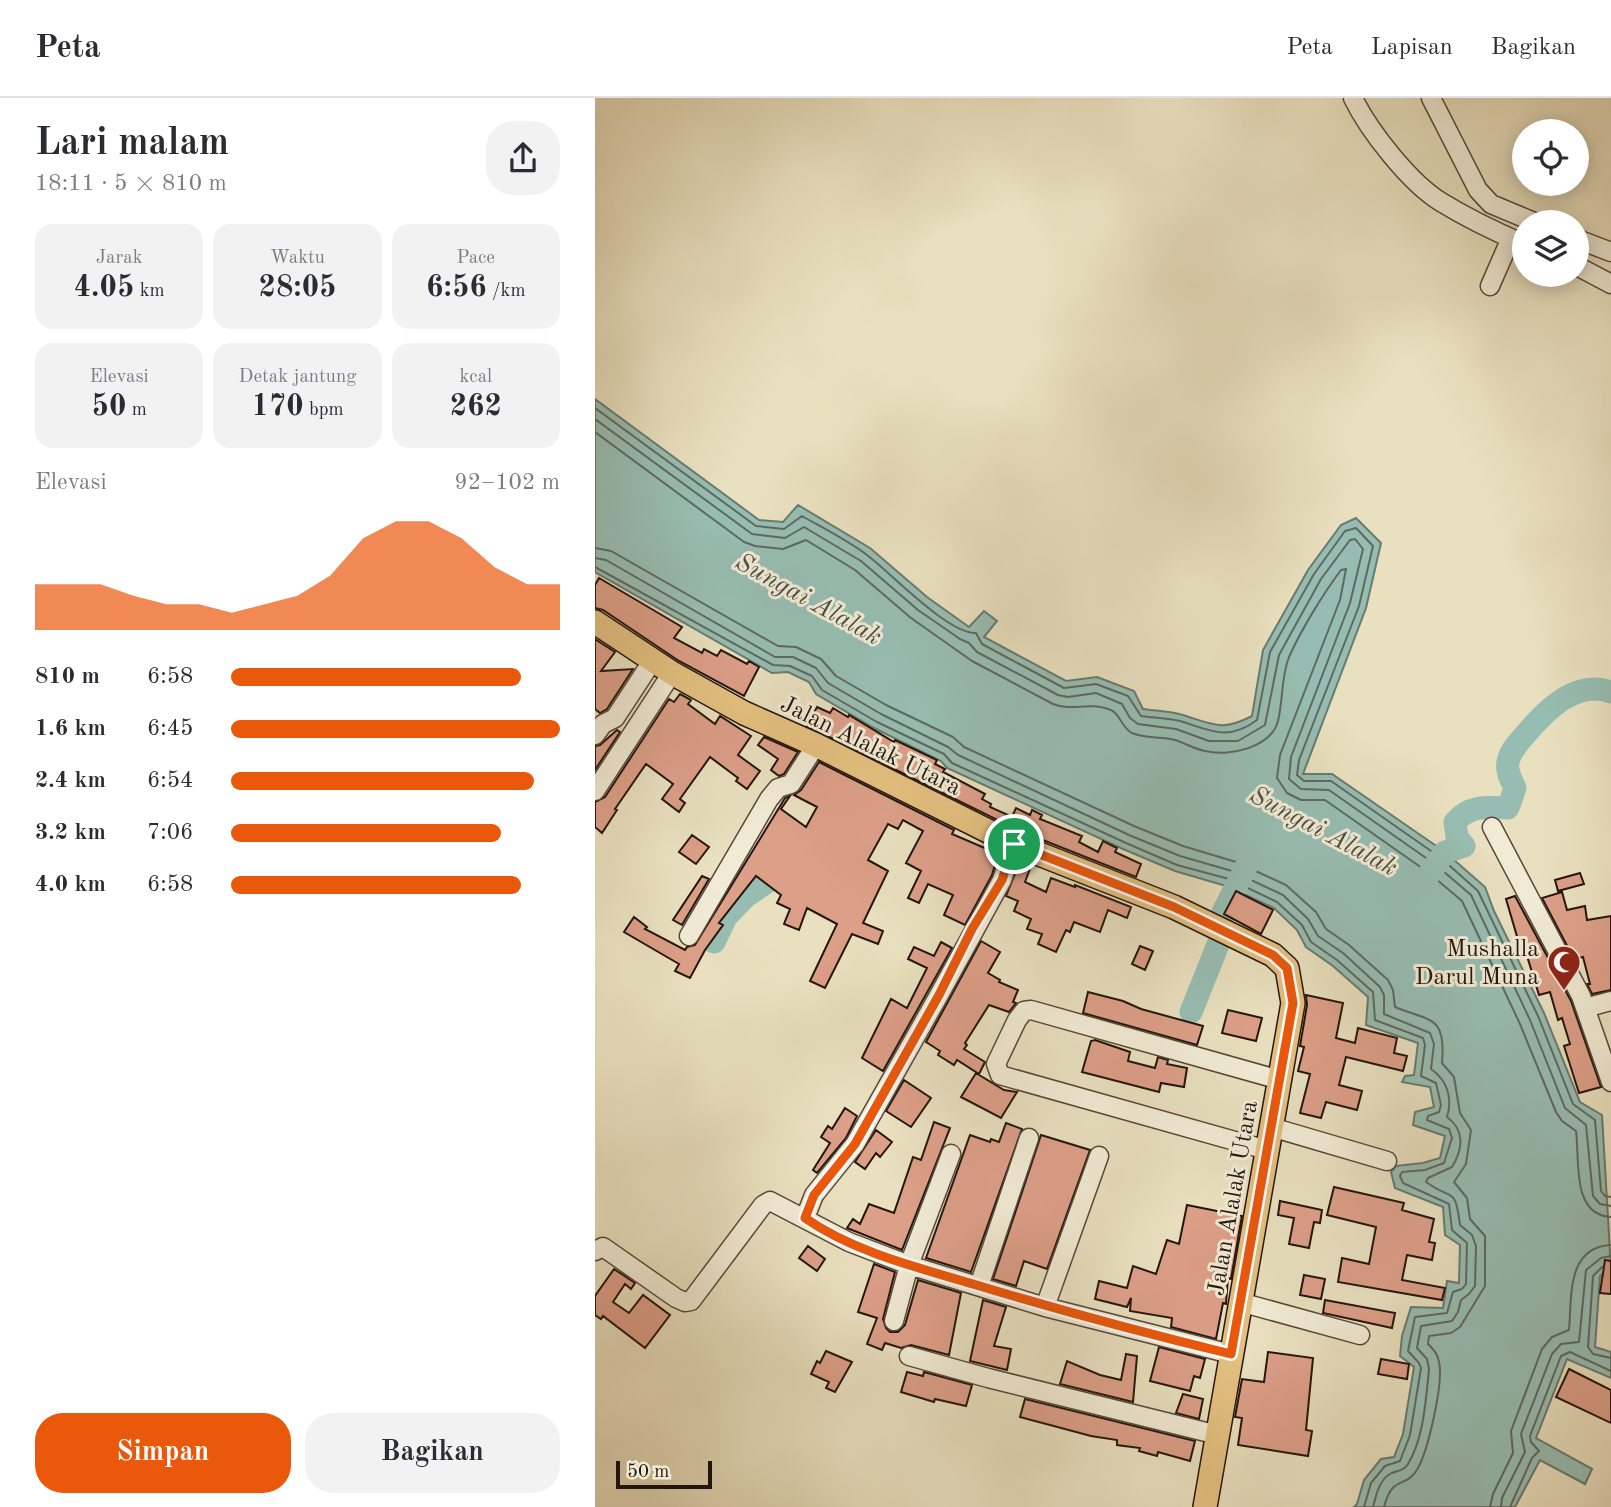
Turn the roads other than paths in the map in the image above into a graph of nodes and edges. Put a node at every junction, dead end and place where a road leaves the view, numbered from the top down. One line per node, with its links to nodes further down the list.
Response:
1 (1353, 98): 4 (street)
2 (1431, 98): 3 (street)
3 (1512, 213)
4 (1512, 238)
5 (1589, 244): 7 (street)
6 (1512, 251): 10 (street)
7 (1611, 252)
8 (1589, 272): 9 (street)
9 (1611, 284)
10 (1490, 286)
11 (595, 622): 12 (main road, Jalan Alalak Utara)
12 (653, 660): 13 (main road, Jalan Alalak Utara); 14 (street)
13 (672, 673): 15 (main road, Jalan Alalak Utara); 16 (street)
14 (595, 735)
15 (816, 745): 18 (main road, Jalan Alalak Utara); 19 (street)
16 (595, 791)
17 (1492, 827): 21 (street)
18 (1014, 844): 22 (main road, Jalan Alalak Utara); 30 (street)
19 (689, 936)
20 (1611, 1001): 21 (street)
21 (1585, 1008): 23 (street)
22 (1280, 1080): 24 (main road, Jalan Alalak Utara); 26 (street)
23 (1611, 1082)
24 (1271, 1127): 26 (main road, Jalan Alalak Utara); 29 (street)
25 (1029, 1138): 33 (street)
26 (1267, 1150): 34 (main road, Jalan Alalak Utara)
27 (951, 1154): 32 (street)
28 (1100, 1156): 35 (street)
29 (1387, 1161)
30 (805, 1218): 31 (street); 32 (street)
31 (595, 1251)
32 (909, 1265): 33 (street); 36 (street)
33 (979, 1286): 35 (street)
34 (1240, 1302): 37 (street); 38 (main road, Jalan Alalak Utara)
35 (1045, 1307): 38 (street)
36 (894, 1321)
37 (1360, 1335)
38 (1231, 1354): 40 (main road, Jalan Alalak Utara)
39 (909, 1356): 40 (street)
40 (1218, 1435): 41 (main road, Jalan Alalak Utara)
41 (1205, 1507)

